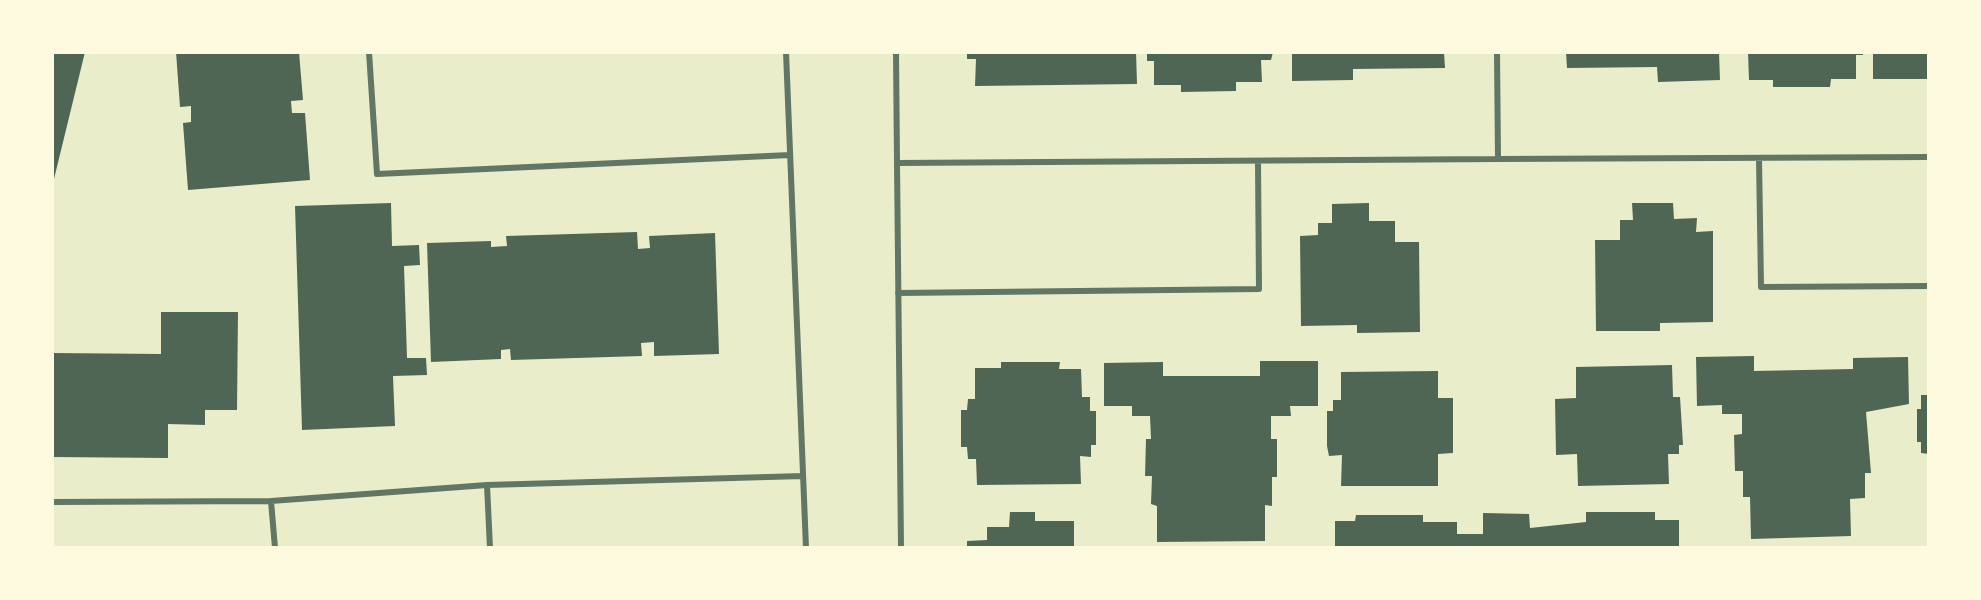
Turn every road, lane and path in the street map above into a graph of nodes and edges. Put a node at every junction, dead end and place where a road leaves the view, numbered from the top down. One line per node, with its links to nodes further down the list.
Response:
1 (369, 52): 5 (lane)
2 (786, 52): 5 (lane)
3 (896, 52): 10 (lane)
4 (1497, 52): 8 (lane)
5 (790, 155): 13 (lane)
6 (1929, 157): 7 (lane)
7 (1759, 158): 8 (lane); 11 (lane)
8 (1498, 159): 9 (lane)
9 (1258, 161): 10 (lane); 12 (lane)
10 (897, 163): 12 (lane)
11 (1929, 286)
12 (898, 293): 20 (lane)
13 (803, 476): 14 (lane); 19 (lane)
14 (487, 485): 15 (lane); 18 (lane)
15 (271, 501): 16 (lane); 17 (lane)
16 (52, 502)
17 (275, 548)
18 (490, 548)
19 (806, 548)
20 (901, 548)

